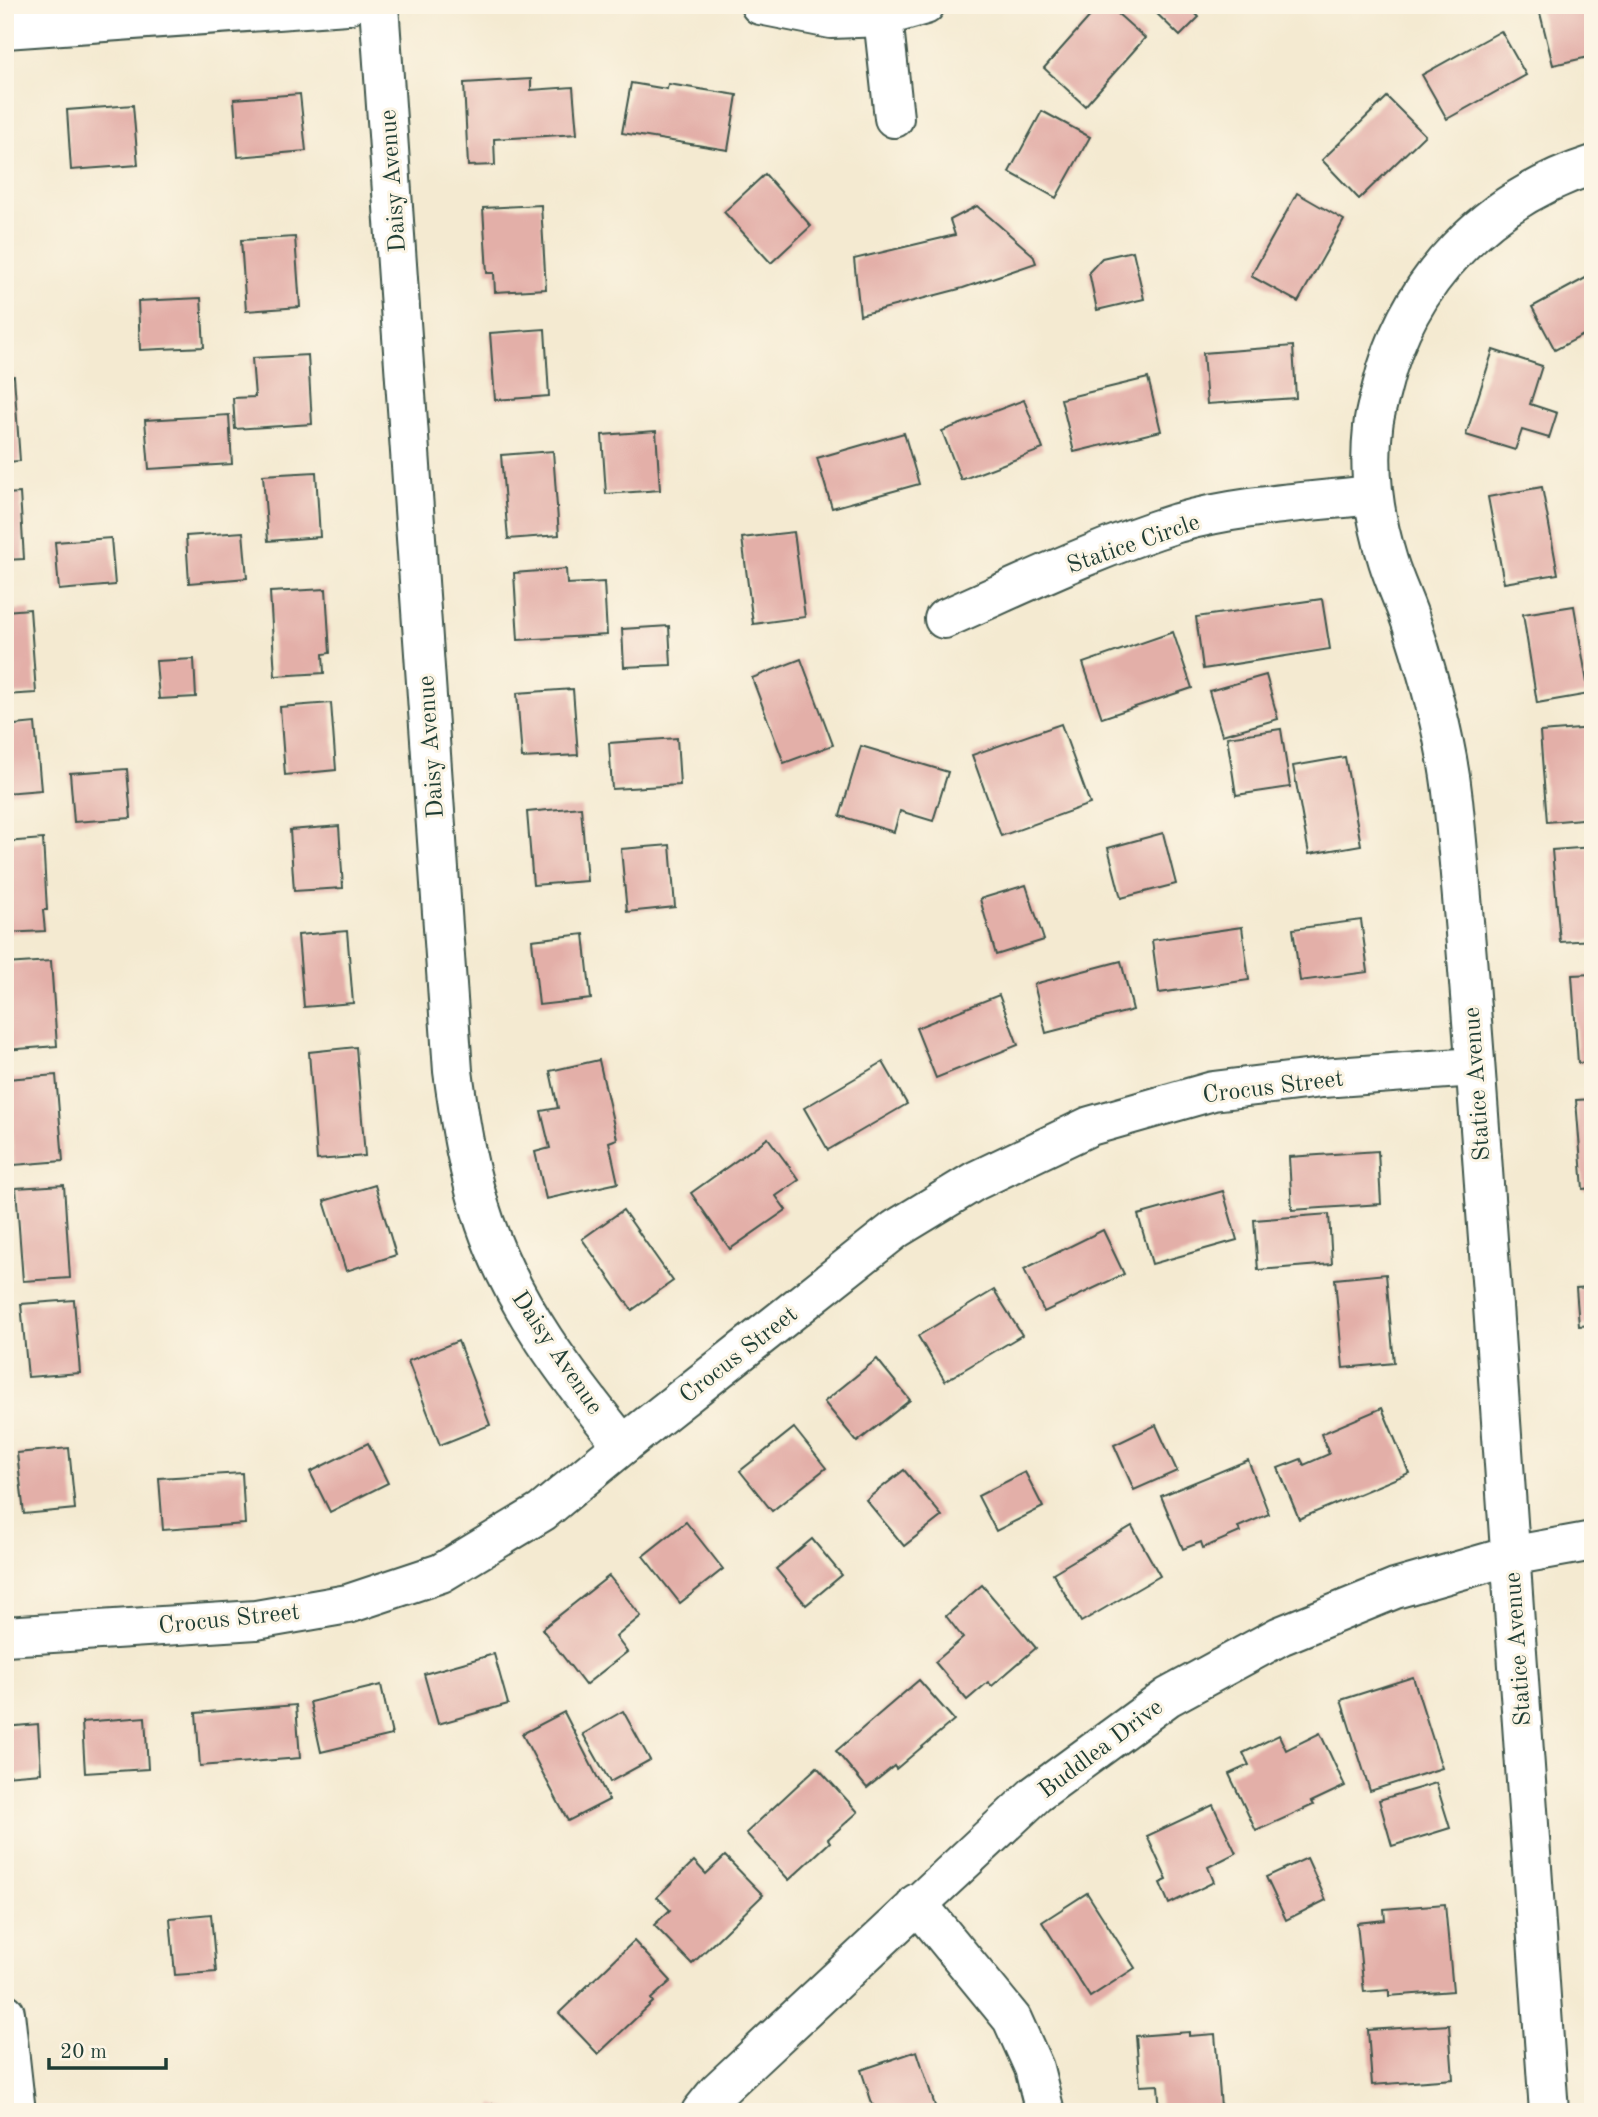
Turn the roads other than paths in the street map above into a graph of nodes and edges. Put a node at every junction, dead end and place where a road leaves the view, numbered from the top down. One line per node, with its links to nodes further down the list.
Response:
1 (347, 5): 6 (street)
2 (379, 5): 12 (street, Daisy Avenue)
3 (760, 5): 5 (street)
4 (925, 5): 5 (street)
5 (883, 16): 7 (street)
6 (5, 29)
7 (894, 118)
8 (1593, 165): 9 (street, Statice Avenue)
9 (1373, 495): 10 (street, Statice Circle); 11 (street, Statice Avenue)
10 (944, 619)
11 (1475, 1067): 12 (street, Crocus Street); 14 (street, Statice Avenue)
12 (623, 1445): 15 (street, Crocus Street)
13 (1593, 1541): 14 (street, Buddlea Drive)
14 (1510, 1556): 16 (street, Buddlea Drive); 21 (street, Statice Avenue)
15 (5, 1636)
16 (918, 1903): 19 (street, Buddlea Drive); 20 (street)
17 (5, 2013): 18 (street)
18 (12, 2101)
19 (701, 2112)
20 (1045, 2112)
21 (1549, 2112)

